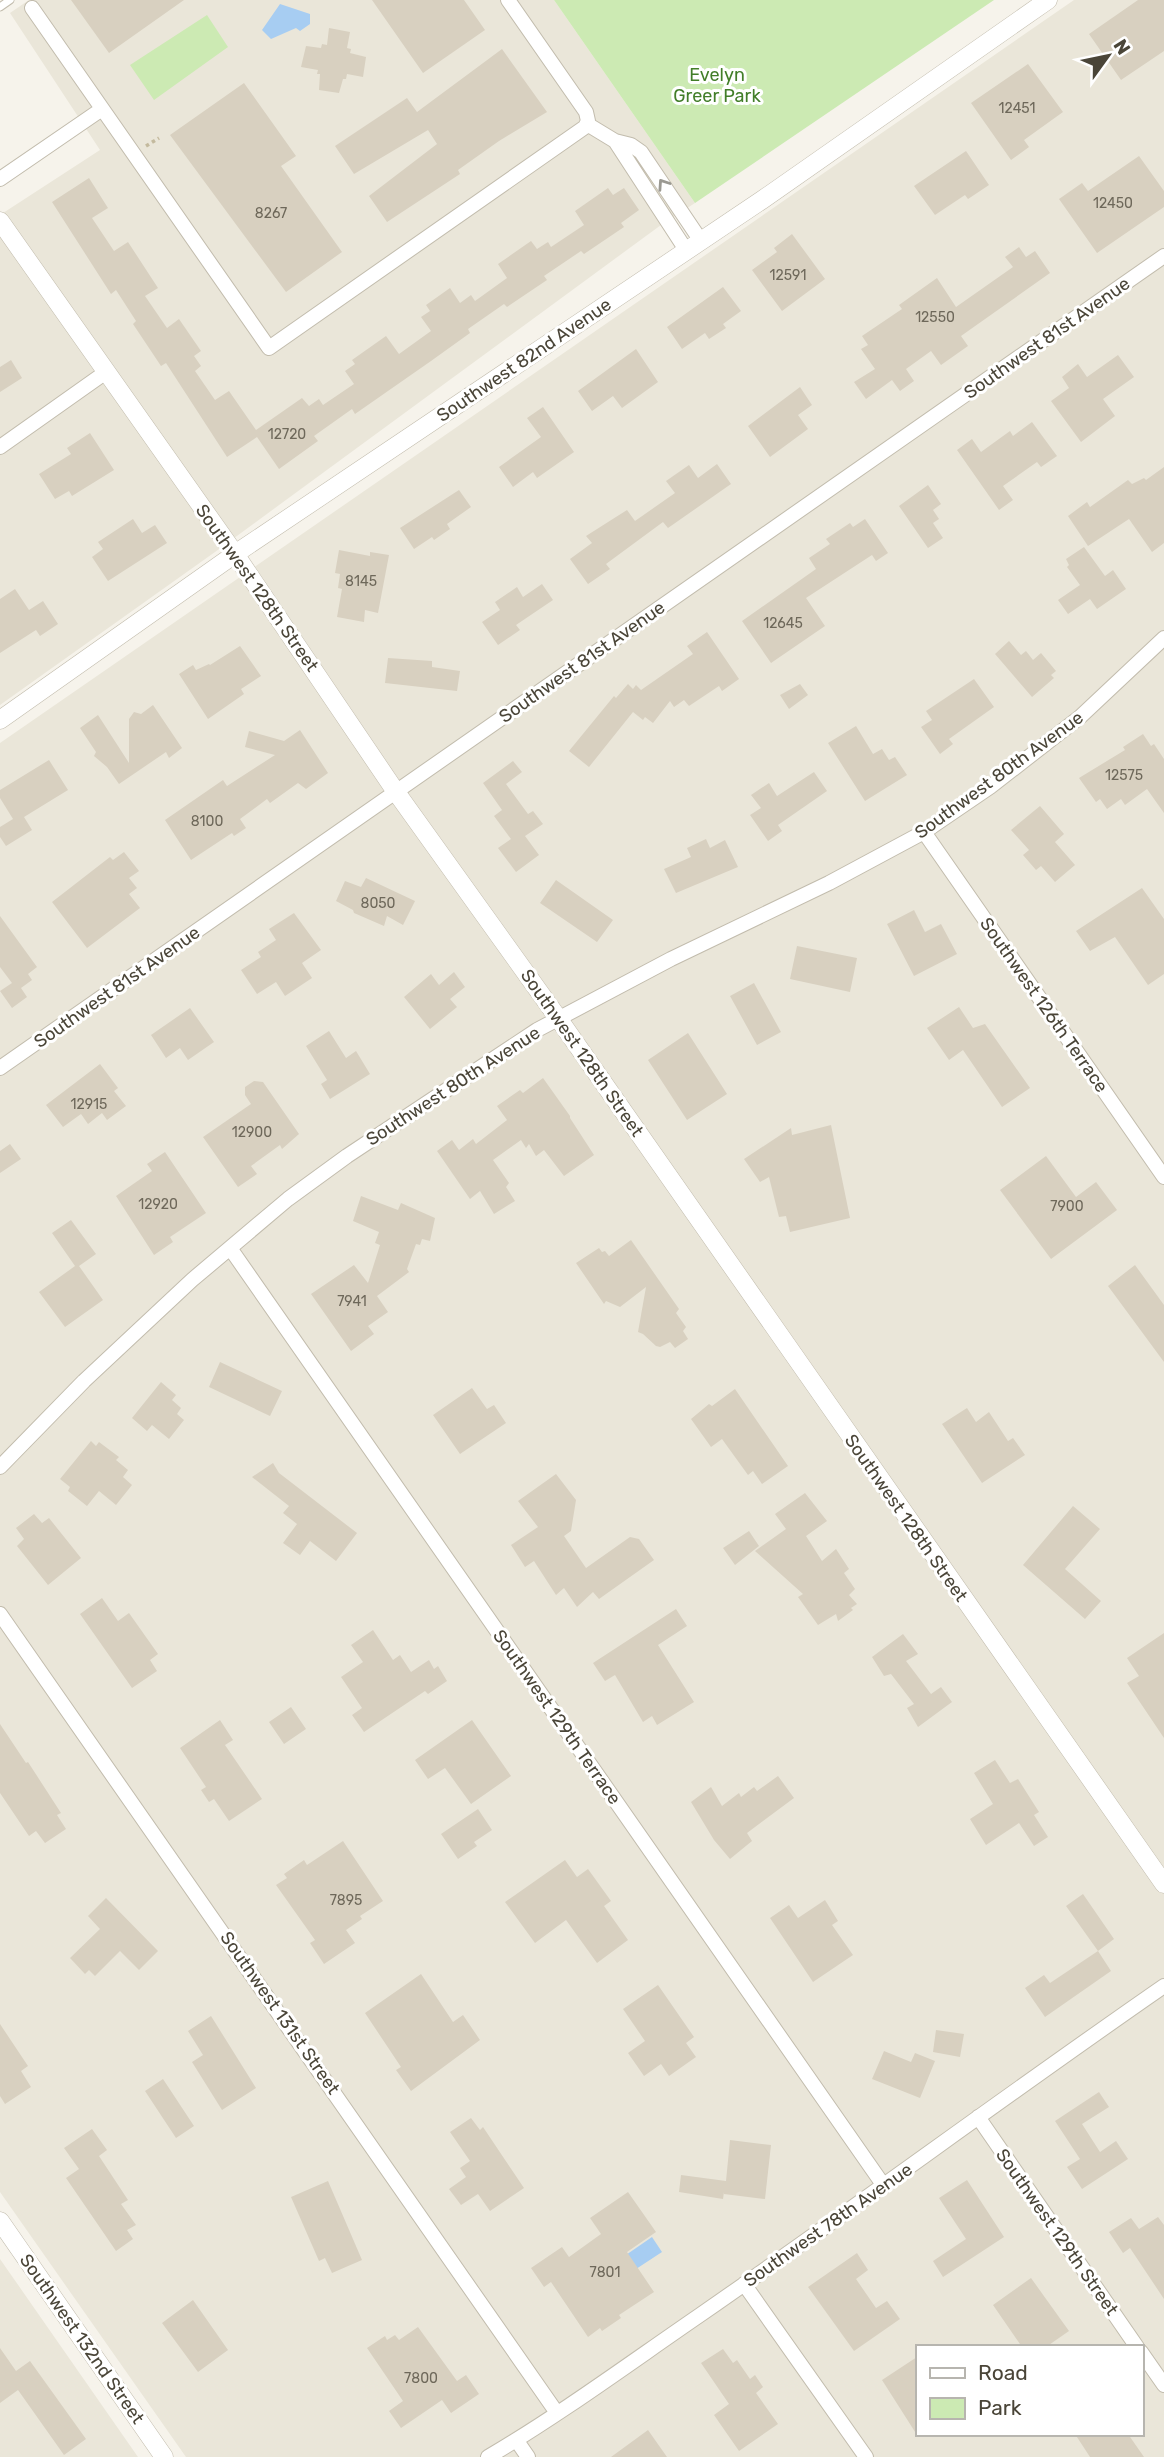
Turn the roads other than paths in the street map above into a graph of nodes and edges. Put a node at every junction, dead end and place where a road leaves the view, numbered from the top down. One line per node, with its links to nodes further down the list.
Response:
1 (10, 0): 4 (lane)
2 (508, 0): 7 (street)
3 (1048, 0): 10 (street, Southwest 82nd Avenue)
4 (0, 7)
5 (32, 8): 6 (street)
6 (102, 110): 7 (street); 8 (street)
7 (587, 124): 10 (street)
8 (0, 179)
9 (0, 221): 12 (street, Southwest 128th Street)
10 (694, 245): 14 (street, Southwest 82nd Avenue)
11 (1164, 256): 17 (street, Southwest 81st Avenue)
12 (106, 372): 13 (street); 14 (street, Southwest 128th Street)
13 (0, 447)
14 (235, 554): 16 (street, Southwest 82nd Avenue); 17 (street, Southwest 128th Street)
15 (1164, 638): 18 (street, Southwest 80th Avenue)
16 (0, 720)
17 (396, 792): 19 (street, Southwest 128th Street); 20 (street, Southwest 81st Avenue)
18 (924, 832): 19 (street, Southwest 80th Avenue); 21 (street, Southwest 126th Terrace)
19 (558, 1018): 22 (street, Southwest 80th Avenue); 25 (street, Southwest 128th Street)
20 (0, 1068)
21 (1164, 1177)
22 (230, 1248): 23 (street, Southwest 80th Avenue); 28 (street, Southwest 129th Terrace)
23 (0, 1467)
24 (0, 1614): 34 (street, Southwest 131st Street)
25 (1164, 1884)
26 (1164, 1986): 27 (street, Southwest 78th Avenue)
27 (978, 2117): 28 (street, Southwest 78th Avenue); 31 (street, Southwest 129th Street)
28 (884, 2186): 30 (street, Southwest 78th Avenue)
29 (0, 2221): 36 (street, Southwest 132nd Street)
30 (744, 2284): 34 (street, Southwest 78th Avenue); 39 (street)
31 (1136, 2345)
32 (1143, 2355): 33 (street)
33 (1164, 2385)
34 (557, 2413): 35 (street, Southwest 78th Avenue)
35 (517, 2441): 37 (street, Southwest 78th Avenue); 38 (street)
36 (164, 2457)
37 (488, 2457)
38 (528, 2457)
39 (866, 2457)

